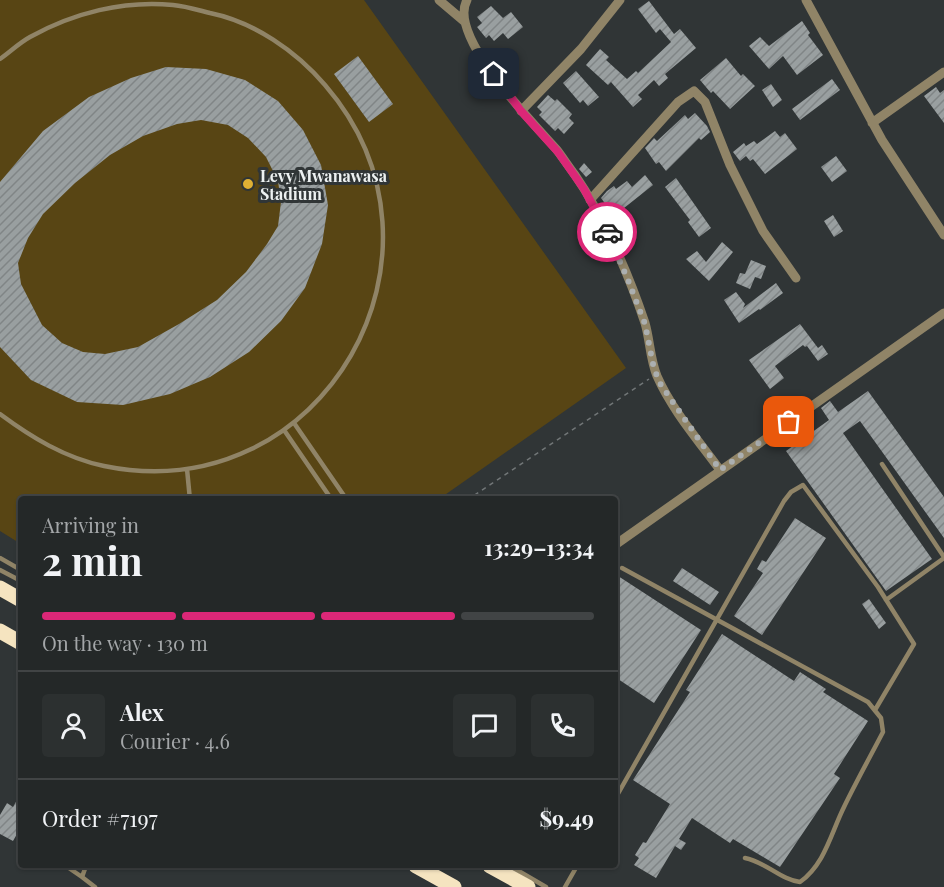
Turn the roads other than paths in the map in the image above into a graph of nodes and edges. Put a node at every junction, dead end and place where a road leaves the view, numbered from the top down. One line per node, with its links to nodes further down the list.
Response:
1 (439, 0): 5 (street)
2 (467, 0): 5 (street)
3 (621, 0): 8 (street)
4 (806, 0): 9 (street)
5 (465, 22): 8 (street)
6 (0, 60): 15 (lane)
7 (944, 72): 9 (street)
8 (521, 111): 10 (street)
9 (872, 123): 11 (street)
10 (590, 200): 12 (street); 19 (street)
11 (944, 235)
12 (796, 278)
13 (944, 313): 19 (street)
14 (0, 414): 18 (lane)
15 (294, 423): 16 (lane); 22 (lane)
16 (284, 430): 18 (lane); 21 (lane)
17 (882, 464): 25 (lane)
18 (187, 469): 20 (lane)
19 (720, 470): 23 (street)
20 (190, 496)
21 (329, 496)
22 (344, 496)
23 (618, 543)
24 (0, 558): 26 (lane)
25 (944, 558): 32 (lane)
26 (18, 568)
27 (622, 568): 33 (lane)
28 (0, 570): 29 (lane)
29 (18, 579)
30 (0, 588): 31 (highway)
31 (18, 598)
32 (886, 600): 33 (lane); 36 (lane)
33 (717, 619): 36 (lane); 37 (lane)
34 (0, 631): 35 (highway)
35 (18, 641)
36 (875, 710): 38 (lane)
37 (618, 794)
38 (745, 858)
39 (69, 868): 45 (lane)
40 (85, 868): 45 (lane)
41 (420, 868): 47 (highway)
42 (494, 868): 48 (highway)
43 (513, 868): 49 (lane)
44 (577, 868): 50 (lane)
45 (82, 877): 46 (lane)
46 (95, 887)
47 (454, 887)
48 (528, 887)
49 (546, 887)
50 (565, 887)

